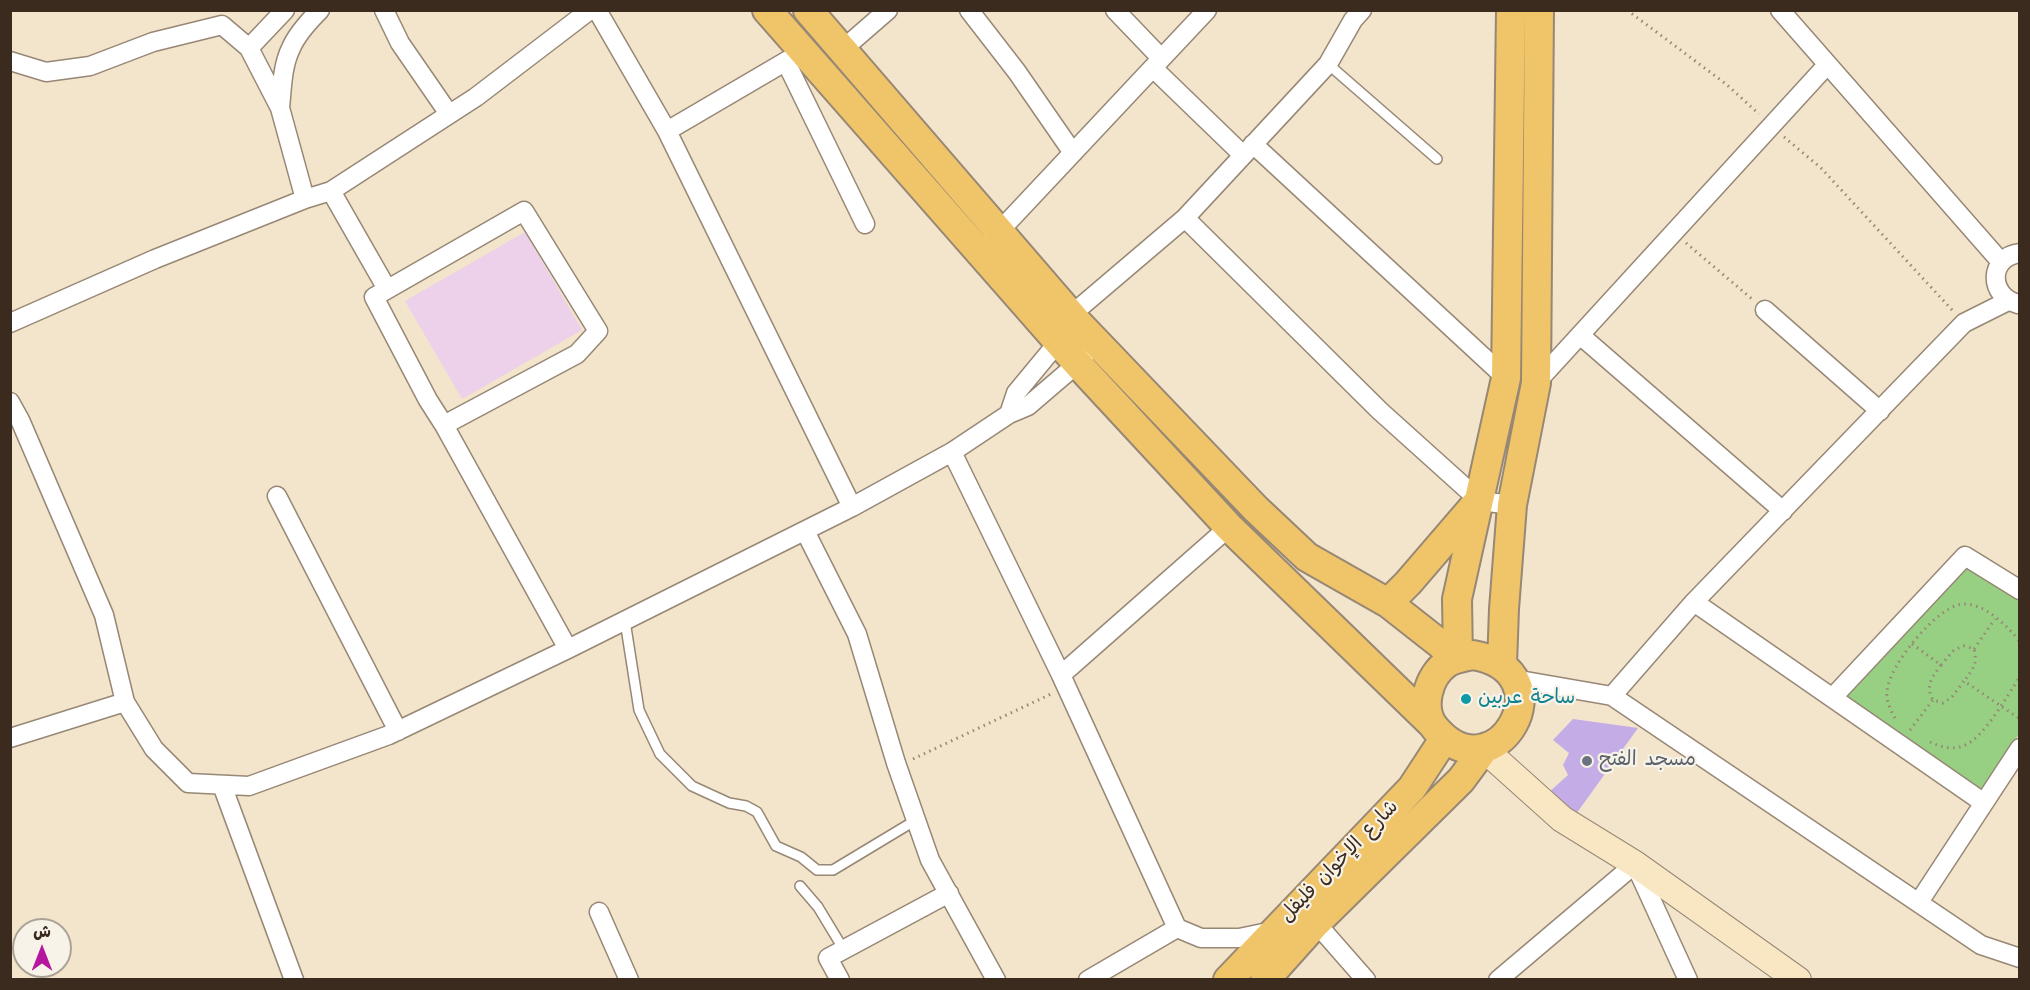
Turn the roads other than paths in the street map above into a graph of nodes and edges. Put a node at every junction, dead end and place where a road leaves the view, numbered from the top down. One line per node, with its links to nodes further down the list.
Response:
1 (285, 10): 16 (street)
2 (320, 10): 23 (street)
3 (384, 10): 24 (street)
4 (590, 10): 24 (street)
5 (597, 10): 25 (street)
6 (767, 10): 18 (main road)
7 (808, 10): 17 (main road)
8 (888, 10): 17 (street)
9 (969, 10): 27 (street)
10 (1115, 10): 20 (street)
11 (1207, 10): 20 (street)
12 (1362, 10): 21 (street)
13 (1511, 10): 45 (main road)
14 (1539, 10): 46 (main road)
15 (1780, 10): 22 (street)
16 (249, 48): 19 (street); 23 (street)
17 (842, 50): 33 (main road)
18 (794, 57): 25 (street); 32 (street); 34 (main road)
19 (10, 61)
20 (1157, 63): 26 (street); 27 (street)
21 (1328, 64): 26 (street); 28 (lane)
22 (1827, 65): 36 (street); 42 (street)
23 (280, 108): 30 (street)
24 (449, 114): 29 (street)
25 (667, 131): 55 (street)
26 (1248, 150): 31 (street); 45 (street)
27 (1073, 153): 33 (street)
28 (1437, 159)
29 (331, 191): 30 (street); 37 (street)
30 (305, 199): 40 (street)
31 (1185, 218): 41 (street); 53 (street)
32 (865, 224)
33 (1000, 231): 34 (street); 41 (main road)
34 (979, 252): 41 (main road)
35 (2019, 253): 36 (street)
36 (2001, 262): 38 (street)
37 (387, 289): 50 (street); 50 (street)
38 (2014, 302): 48 (street)
39 (1765, 310): 48 (street)
40 (10, 323)
41 (1068, 326): 43 (main road); 44 (main road); 49 (street)
42 (1580, 335): 46 (street); 56 (street)
43 (1100, 344): 44 (street); 61 (main road)
44 (1077, 363): 49 (street); 57 (main road)
45 (1506, 378): 53 (main road)
46 (1536, 382): 54 (main road)
47 (10, 402): 69 (street)
48 (1880, 411): 56 (street)
49 (1009, 414): 51 (street)
50 (444, 425): 63 (street)
51 (952, 452): 55 (street); 66 (street)
52 (277, 496): 70 (street)
53 (1480, 501): 54 (street); 61 (main road); 64 (main road)
54 (1512, 505): 65 (main road)
55 (852, 507): 58 (street)
56 (1783, 511): 60 (street)
57 (1229, 527): 66 (street); 71 (main road)
58 (805, 531): 62 (street); 77 (street)
59 (2019, 590): 68 (street)
60 (1694, 602): 67 (street); 68 (street)
61 (1388, 603): 64 (main road)
62 (625, 621): 63 (street); 77 (lane)
63 (568, 649): 70 (street)
64 (1458, 658): 65 (main road); 71 (main road)
65 (1508, 672): 67 (street); 74 (main road)
66 (1063, 681): 84 (street)
67 (1612, 696): 81 (street)
68 (1833, 697): 76 (street)
69 (125, 702): 72 (street); 75 (street)
70 (398, 731): 75 (street)
71 (1438, 731): 74 (main road); 85 (main road, شارع الإخوان فليفل)
72 (10, 738)
73 (2019, 748): 76 (street)
74 (1484, 749): 78 (main road); 83 (main road, شارع الإخوان فليفل)
75 (222, 785): 88 (street)
76 (1984, 803): 81 (street)
77 (916, 820): 80 (street)
78 (1635, 864): 96 (street); 97 (street); 98 (main road)
79 (800, 886): 86 (lane)
80 (949, 893): 86 (street); 91 (street)
81 (1919, 902): 87 (street)
82 (599, 912): 89 (street)
83 (1316, 923): 94 (main road, شارع الإخوان فليفل); 95 (street)
84 (1177, 928): 85 (street); 92 (street)
85 (1273, 931): 93 (main road, شارع الإخوان فليفل)
86 (844, 950): 90 (street)
87 (2019, 958)
88 (294, 980)
89 (629, 980)
90 (840, 980)
91 (996, 980)
92 (1088, 980)
93 (1228, 980)
94 (1265, 980)
95 (1366, 980)
96 (1498, 980)
97 (1688, 980)
98 (1798, 980)

